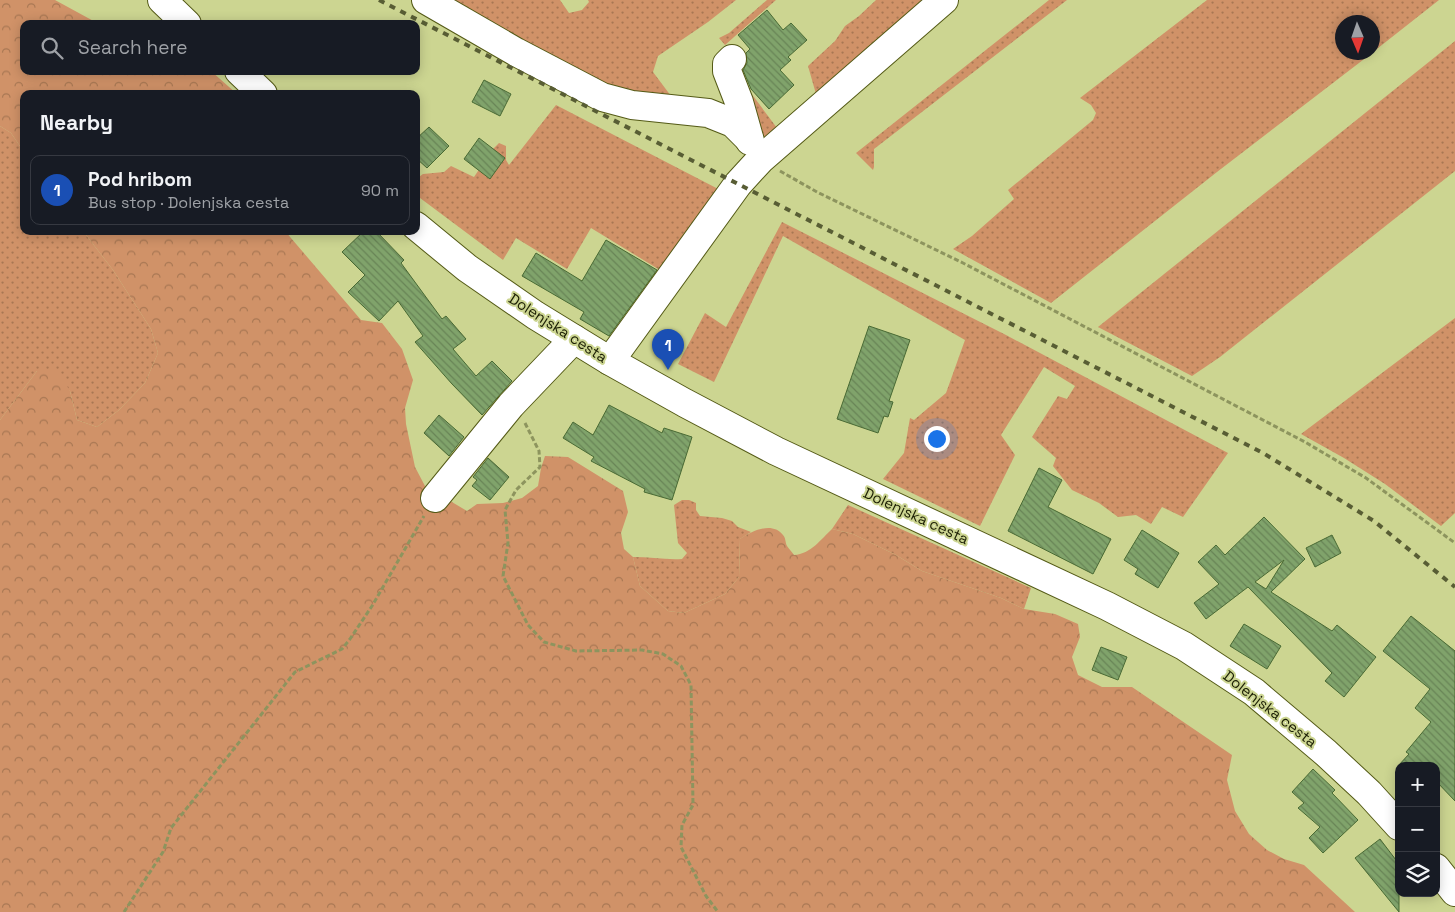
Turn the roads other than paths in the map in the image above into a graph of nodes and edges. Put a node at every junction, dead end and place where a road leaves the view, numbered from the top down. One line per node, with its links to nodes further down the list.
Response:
1 (162, 0): 4 (main road)
2 (426, 0): 8 (main road)
3 (944, 0): 8 (main road)
4 (183, 20)
5 (732, 58): 8 (main road)
6 (242, 75): 7 (main road)
7 (259, 90)
8 (754, 150): 11 (main road)
9 (420, 229): 10 (main road, Dolenjska cesta)
10 (574, 339): 11 (main road, Dolenjska cesta); 12 (main road)
11 (610, 361): 13 (main road, Dolenjska cesta)
12 (435, 498)
13 (1395, 822)
14 (1440, 873): 15 (main road)
15 (1455, 892)

